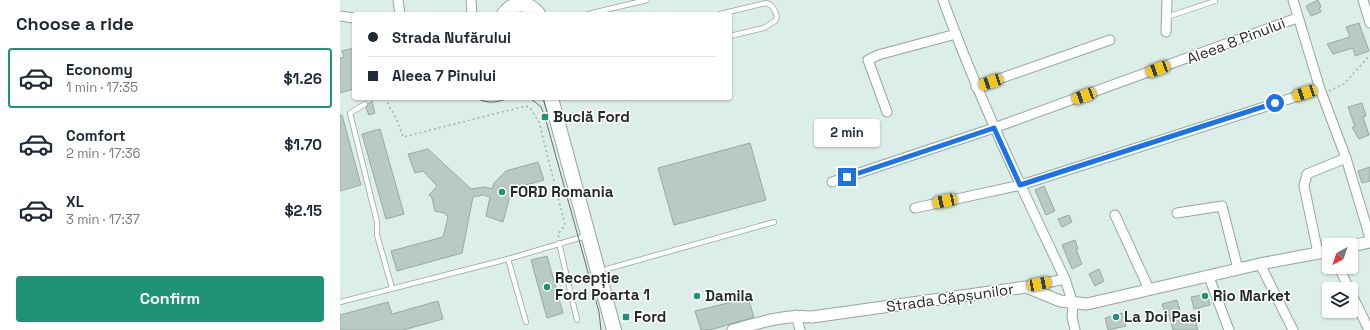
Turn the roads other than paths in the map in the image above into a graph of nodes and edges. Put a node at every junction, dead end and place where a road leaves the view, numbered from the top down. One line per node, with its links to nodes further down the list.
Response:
1 (398, 0): 11 (street)
2 (471, 0): 12 (street)
3 (647, 0): 14 (lane)
4 (943, 0): 22 (street)
5 (1167, 0): 17 (street)
6 (1293, 0): 19 (street)
7 (1362, 0): 20 (street)
8 (1215, 1): 17 (lane)
9 (519, 2): 10 (main road); 13 (main road)
10 (537, 9)
11 (400, 12)
12 (472, 12)
13 (506, 12)
14 (596, 12)
15 (728, 12): 23 (lane)
16 (340, 16): 18 (street)
17 (1167, 17): 21 (street)
18 (352, 18)
19 (1297, 18): 26 (street); 31 (street, Aleea 8 Pinului)
20 (1370, 23)
21 (1166, 32)
22 (956, 34): 25 (street); 30 (street)
23 (732, 35)
24 (1110, 40): 25 (street)
25 (976, 87): 31 (street)
26 (1321, 92): 32 (street); 34 (street)
27 (552, 100): 39 (main road)
28 (562, 100): 48 (main road)
29 (365, 104): 53 (lane)
30 (887, 112)
31 (994, 128): 33 (street, Aleea 8 Pinului); 34 (street)
32 (1346, 158): 40 (street); 43 (street)
33 (832, 182)
34 (1020, 185): 35 (street); 51 (street)
35 (915, 208)
36 (1177, 213): 49 (street)
37 (1115, 215): 54 (street)
38 (774, 222): 48 (lane)
39 (589, 234): 42 (lane); 61 (main road)
40 (1370, 238)
41 (1370, 242): 44 (street)
42 (559, 243): 46 (lane); 59 (lane)
43 (1322, 245)
44 (1358, 245)
45 (1322, 252): 47 (street, Strada Căpșunilor)
46 (508, 259): 53 (lane); 60 (lane)
47 (1260, 264): 49 (street, Strada Căpșunilor); 67 (street)
48 (606, 269): 62 (main road)
49 (1238, 269): 50 (street, Strada Căpșunilor)
50 (1209, 277): 54 (street, Strada Căpșunilor); 66 (street)
51 (1065, 279): 52 (street); 56 (street)
52 (1026, 287): 56 (street, Strada Căpșunilor); 58 (street, Strada Căpșunilor)
53 (392, 288): 55 (lane)
54 (1149, 289): 56 (street, Strada Căpșunilor)
55 (340, 302)
56 (1073, 304): 65 (street)
57 (1358, 308): 68 (street)
58 (796, 315): 63 (street, Strada Căpșunilor); 64 (street)
59 (577, 320)
60 (526, 322)
61 (614, 330)
62 (623, 330)
63 (733, 330)
64 (800, 330)
65 (1075, 330)
66 (1229, 330)
67 (1293, 330)
68 (1368, 330)

